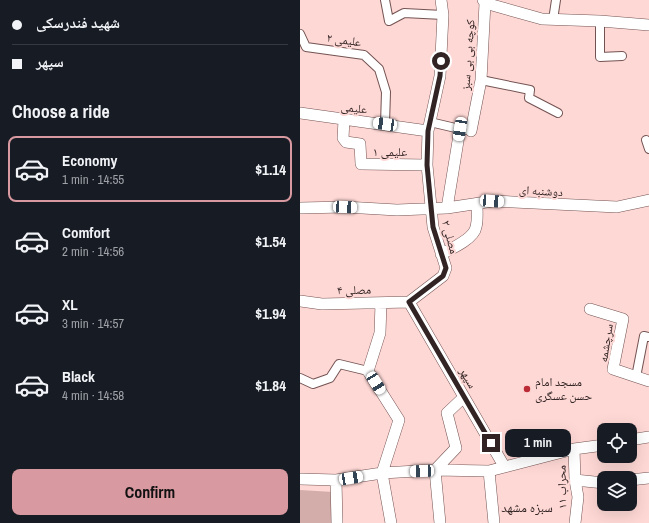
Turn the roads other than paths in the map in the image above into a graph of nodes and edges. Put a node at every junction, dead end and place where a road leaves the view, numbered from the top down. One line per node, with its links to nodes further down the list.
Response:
1 (385, 0): 5 (street)
2 (441, 0): 5 (street, ۲ مصلی)
3 (556, 0): 6 (street)
4 (484, 2): 6 (street); 11 (street, کوچه بی بی سبز)
5 (443, 15): 16 (street, ۲ مصلی)
6 (553, 20): 7 (street)
7 (600, 21): 8 (street); 10 (street)
8 (649, 25)
9 (300, 34): 15 (street, ۲ علیمی)
10 (622, 56)
11 (481, 80): 13 (street); 18 (street, کوچه بی بی سبز)
12 (300, 113): 14 (street, علیمی)
13 (558, 113)
14 (344, 120): 15 (street, علیمی); 21 (street, ۱ علیمی)
15 (385, 124): 16 (street, علیمی)
16 (429, 126): 17 (street); 21 (street, ۲ مصلی)
17 (460, 129): 18 (street); 25 (street)
18 (471, 131)
19 (646, 140): 20 (street)
20 (649, 149)
21 (427, 165): 26 (street, ۲ مصلی)
22 (649, 200): 23 (street, دوشنبه ای)
23 (477, 204): 25 (street, دوشنبه ای); 27 (street)
24 (300, 208): 26 (street)
25 (447, 208): 26 (street, دوشنبه ای)
26 (431, 209): 27 (street, ۲ مصلی)
27 (441, 254): 29 (street, ۲ مصلی)
28 (300, 301): 30 (street, ۴ مصلی)
29 (409, 302): 30 (street, ۴ مصلی); 37 (street, سپهر)
30 (381, 303): 33 (street)
31 (590, 309): 34 (street, سرچشمه)
32 (649, 337): 34 (street)
33 (368, 371): 35 (street); 45 (street)
34 (636, 377): 36 (street, سرچشمه)
35 (300, 378)
36 (649, 381)
37 (464, 397): 42 (street, سپهر); 43 (street)
38 (649, 437): 39 (street)
39 (637, 439)
40 (597, 445): 41 (street)
41 (574, 449): 42 (street); 50 (street, ۱۱ محراب)
42 (504, 466): 44 (street)
43 (435, 470): 44 (street); 45 (street); 54 (street)
44 (489, 471): 55 (street)
45 (382, 473): 49 (street); 53 (street)
46 (649, 478): 48 (street)
47 (300, 479): 49 (street)
48 (637, 479)
49 (336, 480): 52 (street)
50 (575, 480): 51 (street); 56 (street, ۱۱ محراب)
51 (597, 482)
52 (337, 523)
53 (391, 523)
54 (440, 523)
55 (494, 523)
56 (575, 523)

